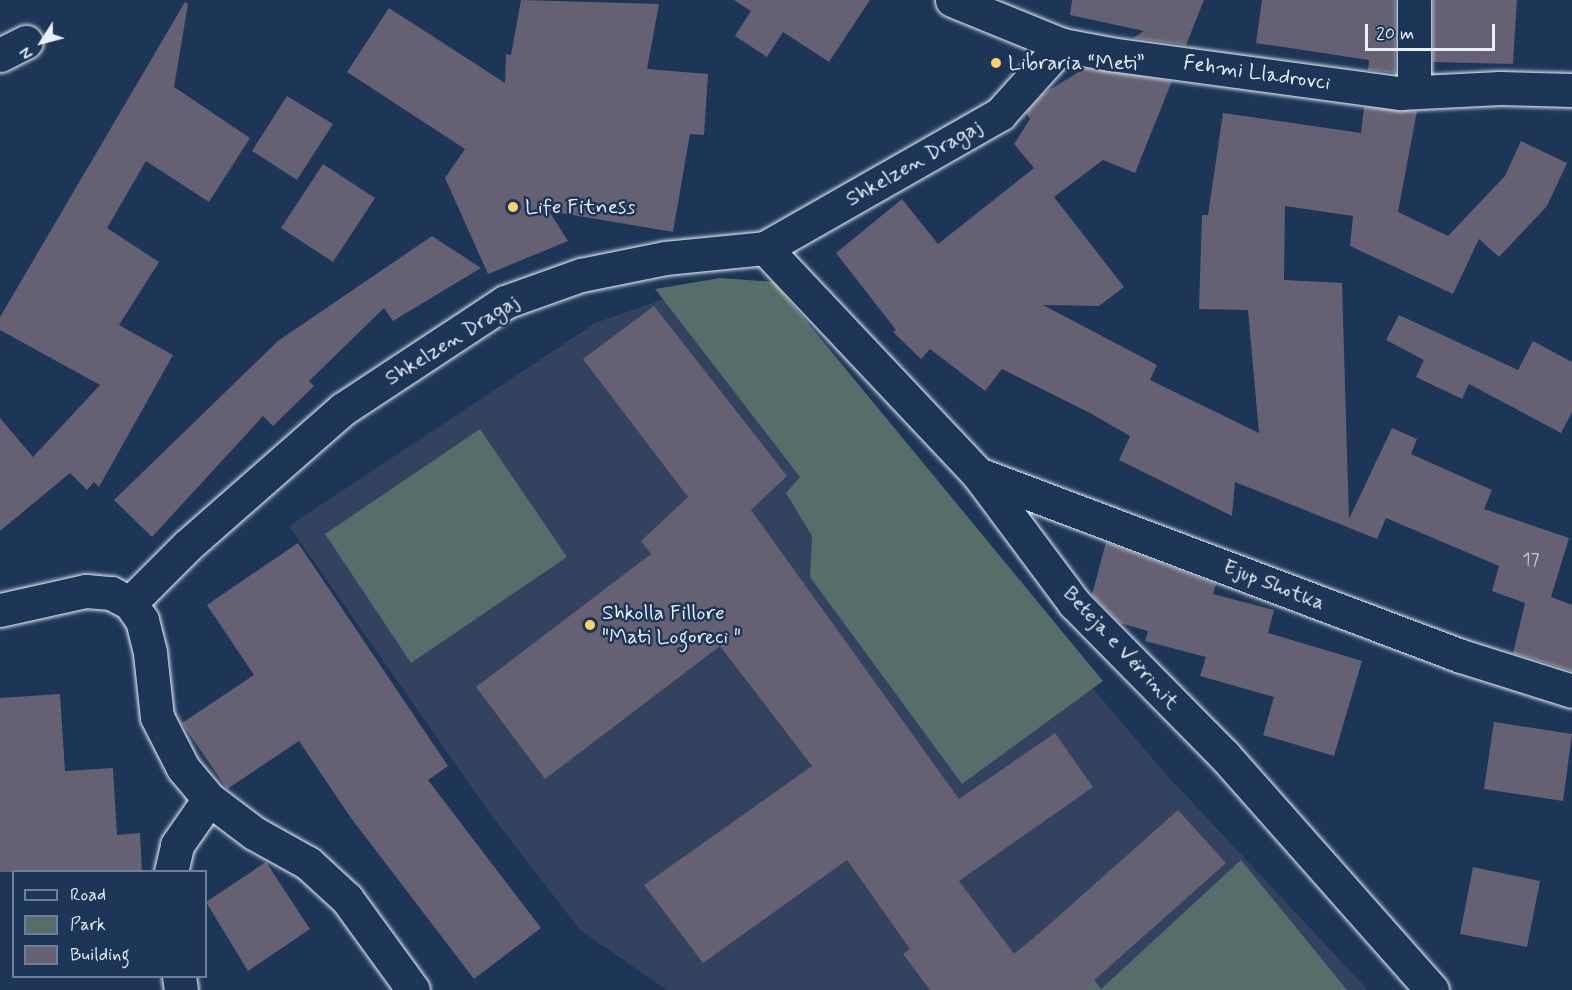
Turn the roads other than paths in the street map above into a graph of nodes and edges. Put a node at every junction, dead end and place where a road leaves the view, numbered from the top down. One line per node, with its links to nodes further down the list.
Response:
1 (951, 0): 3 (street, Fehmi Lladrovci)
2 (1414, 0): 5 (street)
3 (1062, 45): 5 (street, Fehmi Lladrovci); 6 (street, Shkelzen Dragaj)
4 (1572, 90): 5 (street, Fehmi Lladrovci)
5 (1414, 92)
6 (765, 248): 7 (street, Beteja e Vërrinit); 8 (street, Shkelzen Dragaj)
7 (978, 474): 10 (street, Ejup Shotka); 14 (street, Beteja e Vërrinit)
8 (129, 603): 9 (street); 11 (street)
9 (0, 610)
10 (1572, 691)
11 (210, 799): 12 (street); 13 (street)
12 (171, 870)
13 (413, 990)
14 (1432, 990)

